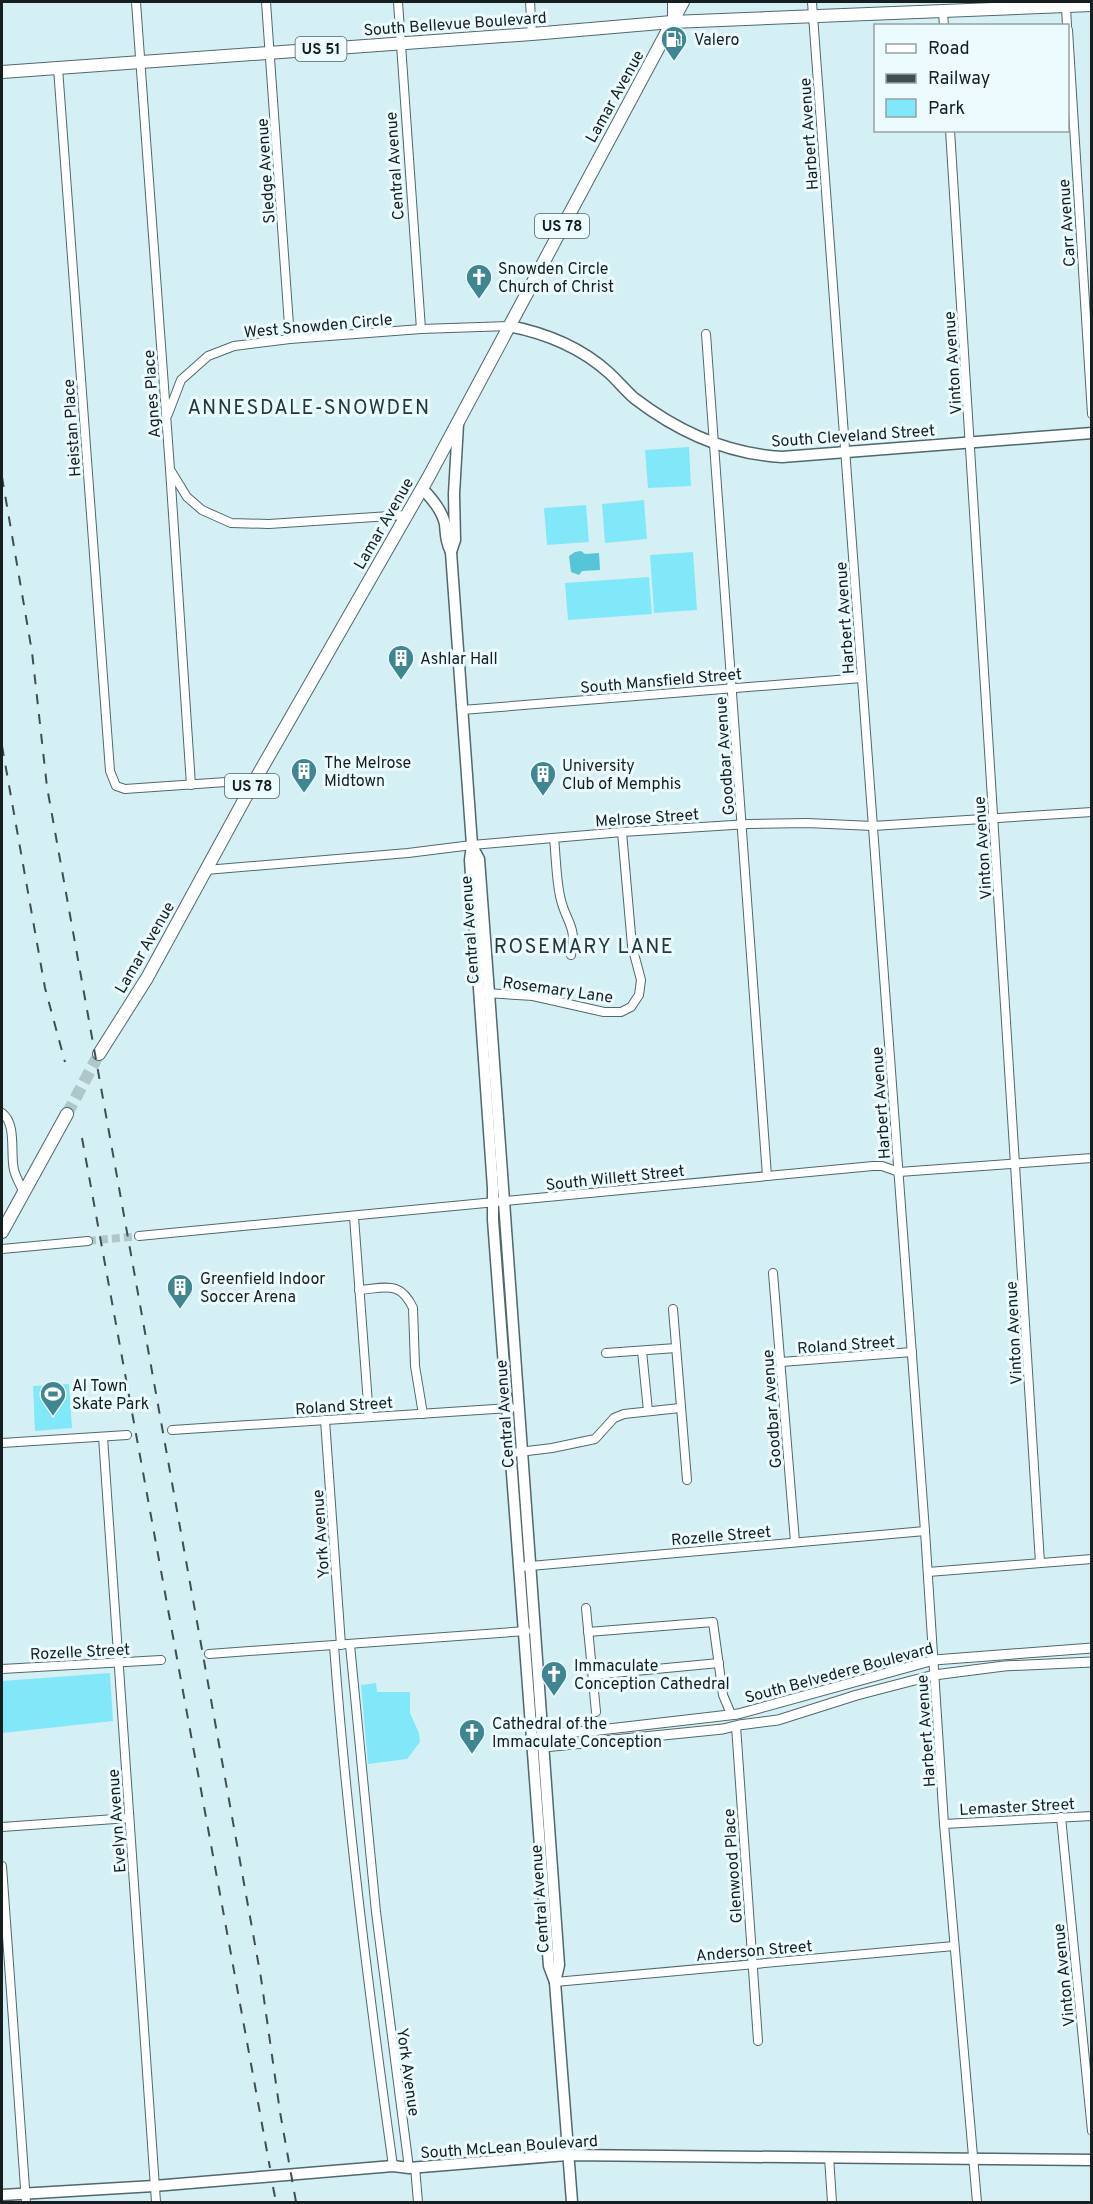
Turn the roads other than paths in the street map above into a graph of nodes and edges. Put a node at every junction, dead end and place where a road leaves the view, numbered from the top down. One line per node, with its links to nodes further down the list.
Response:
1 (135, 2): 20 (street, Agnes Place)
2 (266, 2): 19 (street, Sledge Avenue)
3 (398, 2): 17 (street, Central Avenue)
4 (530, 2): 16 (street)
5 (672, 2): 13 (street)
6 (682, 2): 13 (main road, Lamar Avenue / US 78)
7 (812, 2): 12 (street, Harbert Avenue)
8 (1047, 5): 10 (main road, South Bellevue Boulevard / US 51); 11 (main road, South Bellevue Boulevard / US 51)
9 (1092, 5): 10 (main road, South Bellevue Boulevard / US 51)
10 (1066, 7): 15 (street)
11 (943, 12): 12 (main road, South Bellevue Boulevard / US 51); 14 (street)
12 (813, 17): 13 (main road, South Bellevue Boulevard / US 51); 34 (street, Harbert Avenue)
13 (672, 22): 16 (main road, South Bellevue Boulevard / US 51); 24 (main road, Lamar Avenue / US 78)
14 (944, 24)
15 (1067, 24)
16 (532, 34): 17 (main road, South Bellevue Boulevard / US 51)
17 (401, 44): 19 (main road, South Bellevue Boulevard / US 51); 25 (street, Central Avenue)
18 (1069, 46): 28 (street, Carr Avenue)
19 (270, 53): 20 (main road, South Bellevue Boulevard / US 51); 27 (street, Sledge Avenue)
20 (140, 62): 21 (main road, South Bellevue Boulevard / US 51); 29 (street, Agnes Place)
21 (58, 68): 22 (main road, South Bellevue Boulevard / US 51); 43 (street, Heistan Place)
22 (2, 72)
23 (950, 132): 32 (street, Vinton Avenue)
24 (509, 326): 25 (street, West Snowden Circle); 30 (main road, Lamar Avenue / US 78); 33 (main road, South Cleveland Street)
25 (421, 329): 27 (street, West Snowden Circle)
26 (706, 334): 33 (street, Goodbar Avenue)
27 (290, 339): 29 (street, West Snowden Circle)
28 (1092, 414)
29 (166, 418): 35 (street, Agnes Place)
30 (458, 421): 36 (main road, Lamar Avenue / US 78); 38 (main road, Central Avenue)
31 (1092, 433): 32 (main road, South Cleveland Street)
32 (970, 441): 34 (main road, South Cleveland Street); 45 (street, Vinton Avenue)
33 (715, 445): 34 (main road, South Cleveland Street); 40 (street, Goodbar Avenue)
34 (845, 452): 39 (street, Harbert Avenue)
35 (170, 469): 37 (street); 43 (street, Agnes Place)
36 (422, 488): 37 (main road, Lamar Avenue / US 78); 38 (main road, Central Avenue)
37 (405, 515): 42 (main road, Lamar Avenue / US 78)
38 (451, 552): 41 (main road, Central Avenue)
39 (862, 678): 40 (street, South Mansfield Street); 47 (street, Harbert Avenue)
40 (733, 687): 41 (street, South Mansfield Street); 46 (street, Goodbar Avenue)
41 (462, 710): 50 (main road, Central Avenue)
42 (255, 780): 43 (street); 51 (main road, Lamar Avenue / US 78)
43 (191, 785)
44 (1092, 812): 45 (street, Melrose Street)
45 (994, 819): 47 (street, Melrose Street); 58 (street, Vinton Avenue)
46 (742, 824): 47 (street, Melrose Street); 48 (street, Melrose Street); 60 (street, Goodbar Avenue)
47 (873, 826): 59 (street, Harbert Avenue)
48 (621, 832): 49 (street, Melrose Street); 53 (street, Rosemary Lane)
49 (554, 838): 50 (street, Melrose Street); 52 (street)
50 (472, 845): 51 (street, Melrose Street); 53 (main road, Central Avenue)
51 (206, 870): 54 (main road, Lamar Avenue / US 78)
52 (571, 956)
53 (484, 992): 62 (main road, Central Avenue)
54 (99, 1054)
55 (67, 1114): 61 (main road)
56 (4, 1115): 61 (street)
57 (1092, 1158): 58 (street, South Willett Street)
58 (1017, 1165): 59 (street, South Willett Street); 91 (street, Vinton Avenue)
59 (899, 1172): 60 (street, South Willett Street); 73 (street, Harbert Avenue)
60 (767, 1176): 62 (street, South Willett Street)
61 (24, 1193): 64 (main road)
62 (498, 1202): 63 (street, South Willett Street); 76 (main road, Central Avenue)
63 (354, 1217): 65 (street, South Willett Street); 69 (street)
64 (2, 1232)
65 (140, 1236)
66 (88, 1241): 67 (street)
67 (2, 1249)
68 (773, 1274): 75 (street, Goodbar Avenue)
69 (359, 1290): 79 (street); 80 (street)
70 (673, 1309): 71 (street)
71 (676, 1348): 72 (street); 77 (street)
72 (642, 1350): 74 (street); 78 (street)
73 (912, 1352): 75 (street, Roland Street); 88 (street, Harbert Avenue)
74 (606, 1353)
75 (781, 1362): 89 (street, Goodbar Avenue)
76 (513, 1408): 79 (street, Roland Street); 86 (main road, Central Avenue)
77 (680, 1408): 78 (street); 87 (street)
78 (648, 1411): 86 (street)
79 (423, 1414): 80 (street, Roland Street)
80 (369, 1417): 81 (street, Roland Street)
81 (325, 1420): 82 (street, Roland Street); 97 (street, York Avenue)
82 (172, 1430)
83 (127, 1435): 84 (street)
84 (103, 1437): 85 (street); 102 (street, Evelyn Avenue)
85 (2, 1443)
86 (516, 1453): 92 (main road, Central Avenue)
87 (687, 1480)
88 (926, 1531): 89 (street, Rozelle Street); 93 (street, Harbert Avenue)
89 (795, 1542): 92 (street, Rozelle Street)
90 (1092, 1559): 91 (street)
91 (1040, 1563): 93 (street)
92 (524, 1566): 95 (main road, Central Avenue)
93 (928, 1572): 101 (street, Harbert Avenue)
94 (586, 1608): 96 (street)
95 (529, 1631): 97 (street); 111 (main road, Central Avenue); 112 (main road, Central Avenue)
96 (588, 1632): 104 (street); 106 (street)
97 (342, 1645): 99 (street); 113 (street, York Avenue); 114 (street, York Avenue)
98 (1092, 1648): 101 (street, South Belvedere Boulevard)
99 (209, 1654)
100 (161, 1660): 102 (street, Rozelle Street)
101 (934, 1660): 107 (street, Harbert Avenue); 109 (street, South Belvedere Boulevard)
102 (118, 1662): 105 (street, Rozelle Street); 117 (street, Evelyn Avenue)
103 (1092, 1662): 107 (street, South Belvedere Boulevard)
104 (719, 1663): 106 (street); 109 (street)
105 (2, 1669)
106 (593, 1675): 108 (street)
107 (934, 1675): 110 (street, South Belvedere Boulevard); 118 (street, Harbert Avenue)
108 (596, 1712)
109 (733, 1715): 110 (street, South Belvedere Boulevard); 111 (street, South Belvedere Boulevard)
110 (736, 1726): 112 (street, South Belvedere Boulevard); 124 (street, Glenwood Place)
111 (542, 1734): 112 (main road, Central Avenue)
112 (538, 1745): 125 (main road, Central Avenue)
113 (364, 1805): 114 (street); 121 (street, York Avenue)
114 (348, 1806): 122 (street, York Avenue)
115 (1092, 1815): 116 (street, Lemaster Street)
116 (1060, 1817): 118 (street, Lemaster Street); 129 (street, Vinton Avenue)
117 (129, 1818): 119 (street); 136 (street, Evelyn Avenue)
118 (944, 1824): 123 (street, Harbert Avenue)
119 (2, 1827)
120 (2, 1866): 138 (street)
121 (376, 1912): 122 (street); 126 (street, York Avenue)
122 (360, 1915): 127 (street, York Avenue)
123 (954, 1946): 124 (street, Anderson Street); 132 (street, Harbert Avenue)
124 (752, 1964): 125 (street, Anderson Street); 128 (street, Glenwood Place)
125 (555, 1982): 130 (main road, Central Avenue)
126 (388, 2016): 127 (street, York Avenue); 135 (street, York Avenue)
127 (373, 2018): 134 (street, York Avenue)
128 (758, 2041)
129 (1092, 2131)
130 (567, 2155): 131 (main road, South McLean Boulevard); 135 (main road, South McLean Boulevard); 141 (main road, Central Avenue)
131 (829, 2157): 132 (main road, South McLean Boulevard); 142 (street)
132 (973, 2157): 133 (main road, South McLean Boulevard); 143 (street, Harbert Avenue)
133 (1092, 2160)
134 (393, 2166): 135 (main road, South McLean Boulevard); 136 (main road, South McLean Boulevard)
135 (412, 2167): 140 (street, York Avenue)
136 (154, 2186): 138 (main road, South McLean Boulevard); 139 (street, Evelyn Avenue)
137 (2, 2195): 138 (main road, South McLean Boulevard)
138 (26, 2198)
139 (156, 2202)
140 (418, 2202)
141 (572, 2202)
142 (832, 2202)
143 (977, 2202)

